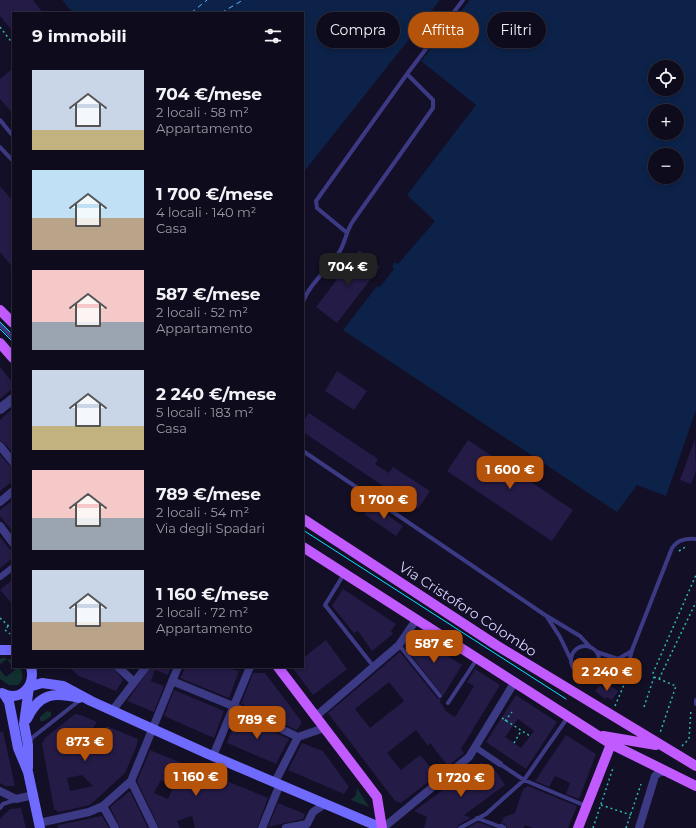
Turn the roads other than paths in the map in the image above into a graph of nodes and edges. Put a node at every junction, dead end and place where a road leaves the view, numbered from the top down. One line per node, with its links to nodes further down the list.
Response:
1 (463, 0): 2 (lane)
2 (407, 74): 7 (lane); 7 (lane)
3 (0, 120): 4 (lane)
4 (12, 135)
5 (0, 147): 6 (lane)
6 (12, 160)
7 (346, 232): 8 (lane)
8 (304, 300)
9 (0, 310): 10 (main road)
10 (12, 322)
11 (0, 325): 12 (lane)
12 (12, 337)
13 (0, 343): 14 (main road)
14 (12, 357)
15 (12, 400): 16 (street)
16 (0, 409)
17 (0, 446): 19 (street)
18 (304, 452): 30 (lane)
19 (12, 461)
20 (12, 492): 21 (street)
21 (0, 502)
22 (304, 521): 68 (main road, Via Cristoforo Colombo)
23 (0, 526): 25 (street)
24 (696, 539): 34 (lane)
25 (12, 542)
26 (304, 548): 28 (main road)
27 (12, 567): 29 (street)
28 (344, 574): 31 (main road); 38 (lane)
29 (0, 577)
30 (545, 616): 33 (lane); 37 (lane)
31 (416, 620): 32 (street); 36 (main road)
32 (399, 645): 38 (street); 51 (lane)
33 (590, 647): 35 (lane); 37 (lane)
34 (632, 650): 35 (lane); 45 (lane)
35 (596, 651): 45 (lane)
36 (478, 659): 48 (main road); 54 (lane)
37 (571, 660): 45 (lane)
38 (374, 667): 58 (street)
39 (30, 668): 49 (main road)
40 (119, 668): 47 (street)
41 (145, 668): 47 (street)
42 (178, 668): 46 (street)
43 (250, 668): 56 (street)
44 (279, 668): 58 (main road)
45 (589, 674)
46 (172, 681): 56 (street); 61 (street)
47 (134, 682): 57 (street)
48 (514, 683): 59 (main road); 67 (street)
49 (29, 687): 50 (main road); 52 (main road); 60 (main road)
50 (2, 693): 72 (main road)
51 (440, 696)
52 (86, 700): 57 (main road); 60 (main road); 66 (lane)
53 (696, 700): 55 (lane)
54 (448, 703)
55 (694, 705)
56 (233, 706): 64 (street); 69 (street)
57 (112, 711): 61 (main road)
58 (315, 717): 62 (main road)
59 (568, 717): 63 (main road); 74 (lane)
60 (24, 724): 66 (main road)
61 (152, 728): 69 (main road); 75 (street)
62 (324, 728): 64 (street); 92 (main road)
63 (596, 734): 65 (main road); 68 (main road)
64 (298, 737): 76 (street)
65 (611, 744): 73 (main road); 83 (main road)
66 (28, 745): 72 (main road)
67 (475, 746): 71 (street); 92 (street)
68 (664, 747): 70 (main road, Via Cristoforo Colombo)
69 (213, 756): 76 (main road)
70 (693, 763)
71 (500, 764): 74 (lane)
72 (28, 772): 79 (main road)
73 (669, 773): 77 (main road); 96 (street)
74 (524, 780): 83 (lane); 85 (lane)
75 (131, 781): 82 (street); 89 (street)
76 (278, 783): 81 (main road); 90 (street)
77 (696, 786)
78 (0, 791): 80 (street)
79 (34, 795): 80 (street); 86 (main road)
80 (16, 799): 84 (lane)
81 (325, 804): 87 (street); 92 (main road)
82 (103, 806): 86 (street); 88 (street)
83 (586, 806): 95 (main road)
84 (0, 808)
85 (477, 818): 93 (lane); 94 (lane)
86 (40, 826)
87 (307, 826): 91 (street)
88 (115, 828)
89 (154, 828)
90 (262, 828)
91 (286, 828)
92 (382, 828)
93 (460, 828)
94 (502, 828)
95 (578, 828)
96 (639, 828)

